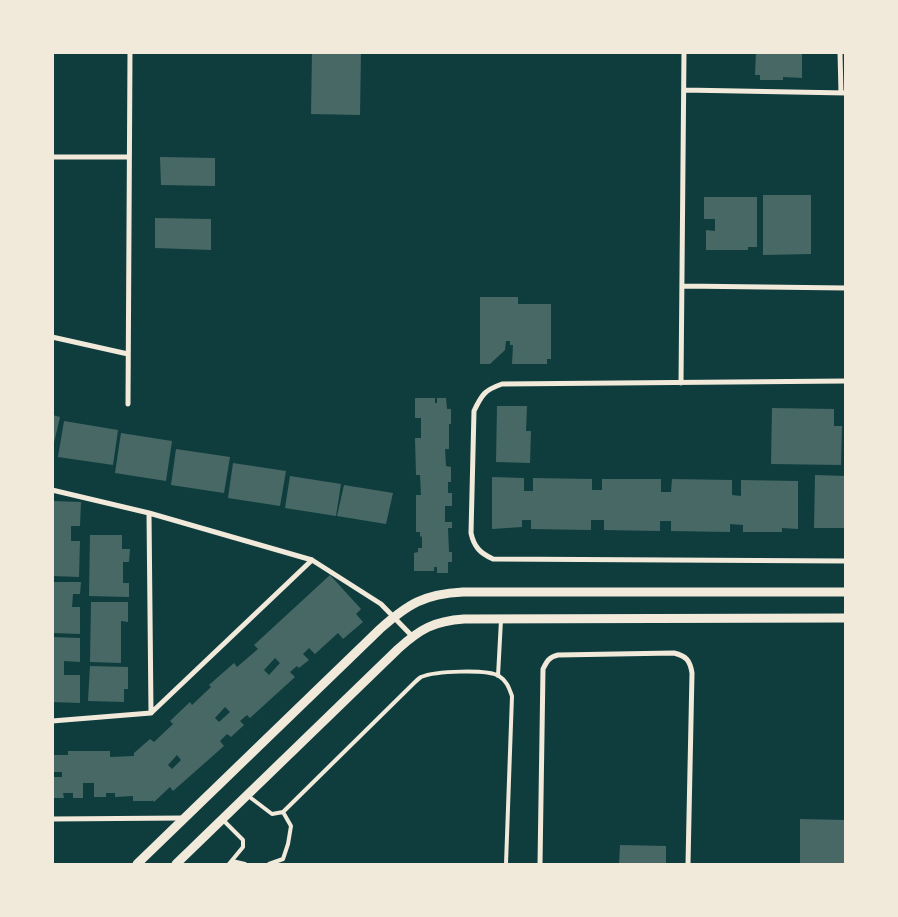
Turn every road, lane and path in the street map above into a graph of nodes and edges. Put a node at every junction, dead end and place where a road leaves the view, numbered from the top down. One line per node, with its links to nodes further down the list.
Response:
1 (130, 52): 7 (street)
2 (684, 52): 4 (street)
3 (840, 52): 5 (street)
4 (684, 90): 5 (street); 8 (street)
5 (843, 93)
6 (52, 158): 7 (street)
7 (129, 158): 11 (street)
8 (682, 286): 9 (street); 13 (street)
9 (846, 288)
10 (52, 337): 11 (street)
11 (128, 354): 14 (street)
12 (846, 381): 13 (street)
13 (682, 383): 18 (street)
14 (128, 404)
15 (52, 490): 16 (street)
16 (149, 513): 17 (street); 25 (street)
17 (312, 560): 20 (street); 25 (street)
18 (846, 561)
19 (846, 592): 20 (street)
20 (394, 616): 23 (street); 29 (street)
21 (846, 618): 22 (street)
22 (501, 619): 23 (street); 24 (lane)
23 (412, 636): 27 (street)
24 (498, 676): 28 (lane); 37 (lane)
25 (151, 713): 26 (street)
26 (52, 721)
27 (247, 795): 28 (lane); 31 (street)
28 (283, 812): 36 (lane)
29 (185, 818): 30 (street); 33 (street)
30 (52, 819)
31 (222, 820): 32 (lane); 34 (street)
32 (231, 862): 35 (lane)
33 (137, 864)
34 (176, 864)
35 (245, 864)
36 (269, 864)
37 (506, 864)
38 (540, 864): 39 (street)
39 (688, 864)

